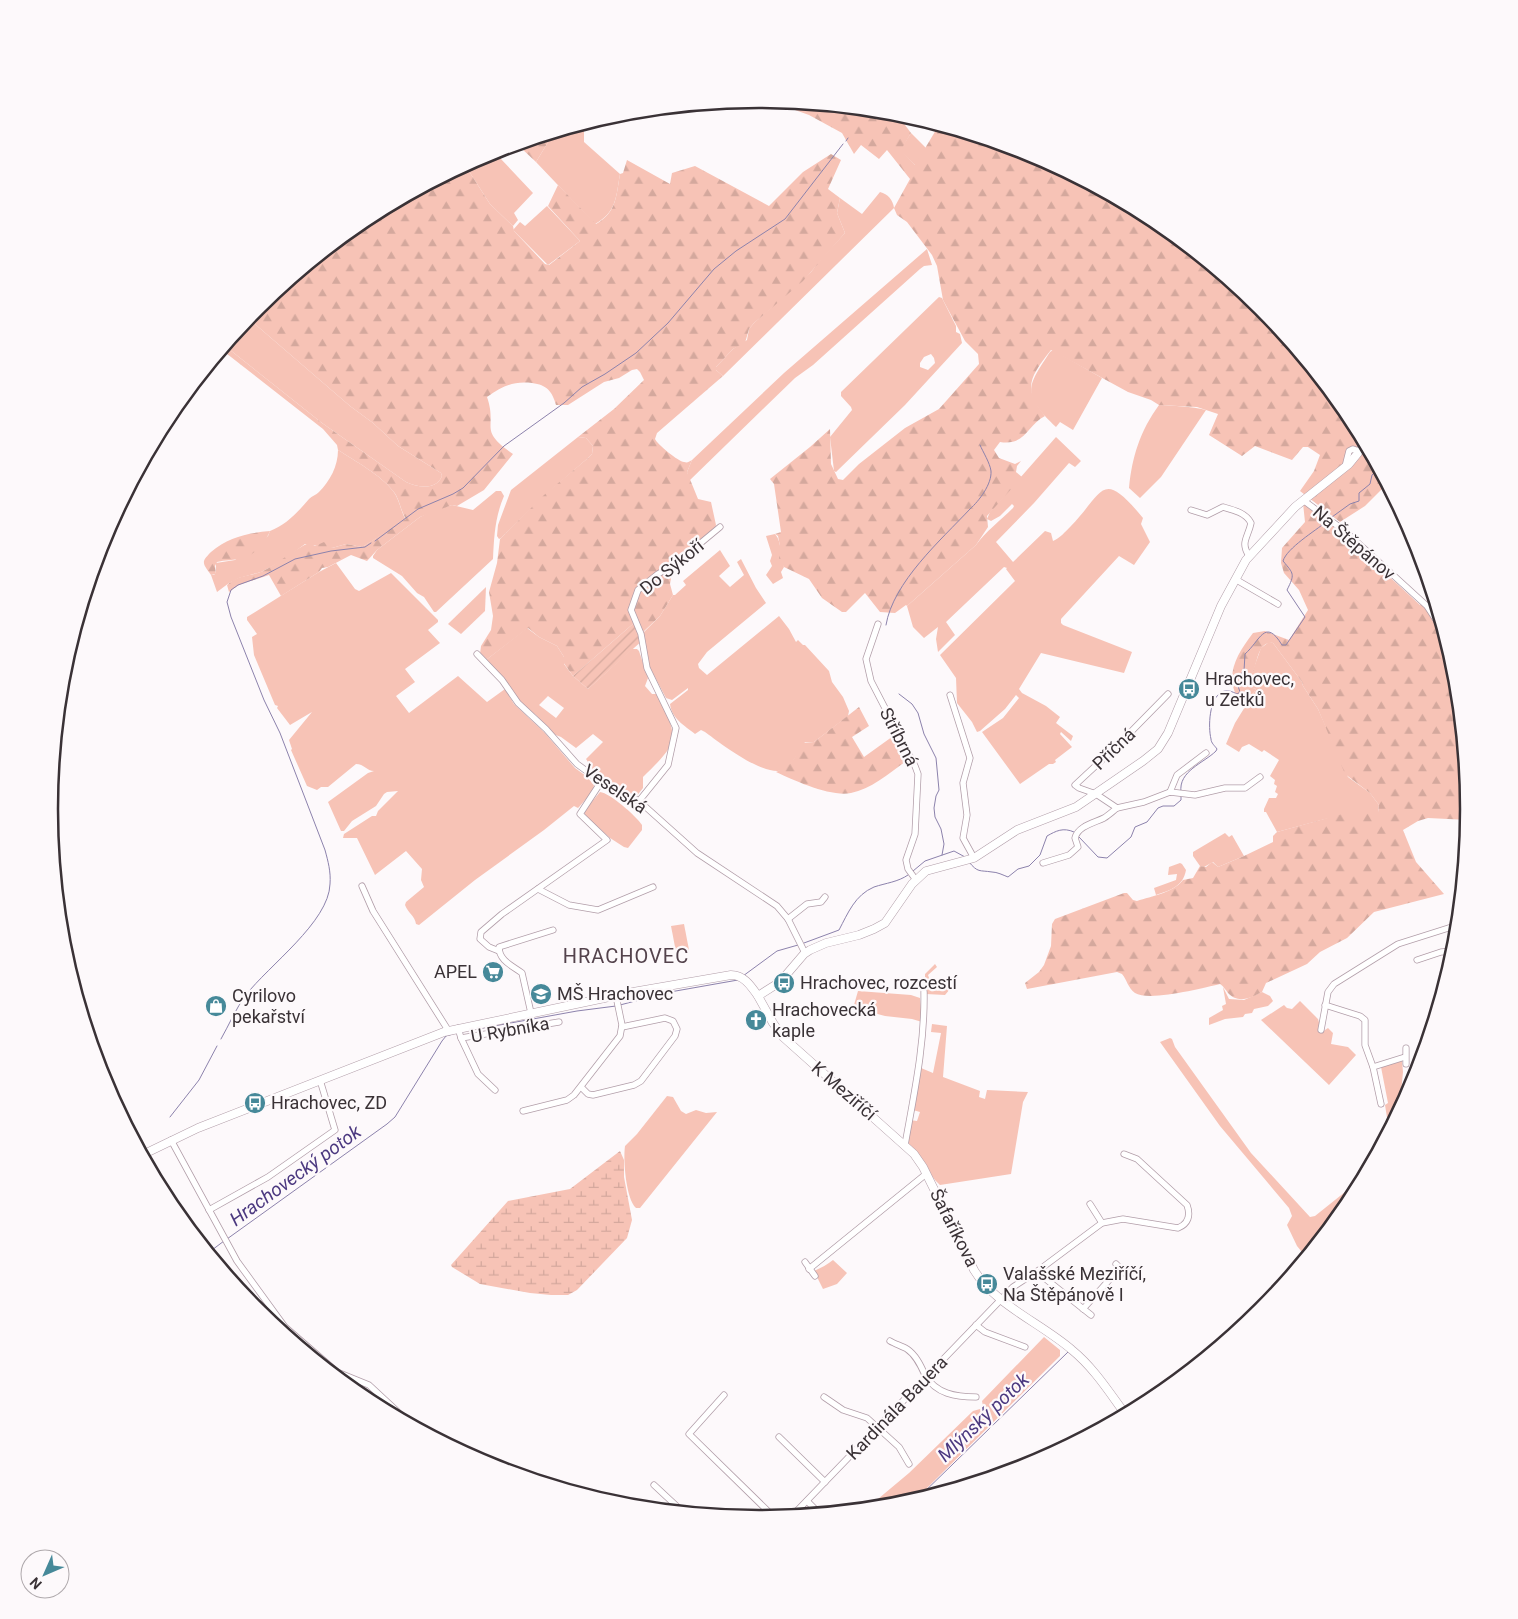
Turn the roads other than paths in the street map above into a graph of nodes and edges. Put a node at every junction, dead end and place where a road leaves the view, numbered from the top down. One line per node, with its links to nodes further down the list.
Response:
1 (1360, 449): 2 (street)
2 (1358, 453): 3 (street)
3 (1303, 500): 6 (street); 9 (street, Na Štěpánov)
4 (1191, 510): 6 (street)
5 (720, 527): 19 (street, Do Sýkoří)
6 (1249, 556): 7 (street)
7 (1235, 579): 8 (street); 18 (street)
8 (1278, 604)
9 (1433, 617)
10 (878, 624): 23 (street, Stříbrná)
11 (477, 654): 16 (street, Veselská)
12 (1168, 694): 18 (street, Příčná)
13 (950, 695): 21 (street)
14 (1206, 753): 17 (street)
15 (1260, 777): 17 (street)
16 (601, 782): 19 (street, Veselská); 26 (street)
17 (1170, 792): 20 (street)
18 (1096, 794): 20 (street); 21 (street)
19 (639, 802): 28 (street, Veselská)
20 (1117, 808): 22 (street)
21 (969, 859): 23 (street)
22 (1043, 863)
23 (912, 875): 31 (street)
24 (362, 886): 42 (street)
25 (653, 887): 26 (street)
26 (538, 889): 32 (street)
27 (825, 898): 28 (street)
28 (788, 919): 31 (street, Veselská)
29 (1450, 927): 38 (street)
30 (552, 930): 32 (street)
31 (802, 947): 36 (street)
32 (498, 951): 39 (street)
33 (1446, 952): 34 (street)
34 (1417, 960)
35 (924, 992): 55 (street)
36 (758, 996): 37 (street, K Meziříčí); 55 (street, K Meziříčí)
37 (617, 1002): 39 (street); 41 (street)
38 (1326, 1005): 43 (street); 46 (street)
39 (531, 1013): 44 (street)
40 (559, 1022): 44 (street, U Rybníka)
41 (622, 1027): 48 (street); 48 (street)
42 (448, 1030): 44 (street); 47 (street)
43 (1321, 1030)
44 (459, 1033): 49 (street)
45 (1406, 1048): 46 (street)
46 (1373, 1066): 50 (street)
47 (320, 1080): 54 (street); 61 (street)
48 (581, 1086): 53 (street)
49 (495, 1090)
50 (1379, 1097): 51 (street); 52 (street)
51 (1372, 1098)
52 (1381, 1104)
53 (523, 1111)
54 (171, 1140): 56 (street); 61 (street)
55 (905, 1145): 58 (street, K Meziříčí)
56 (147, 1152)
57 (1124, 1154): 62 (street)
58 (917, 1159): 59 (street, Šafaříkova)
59 (926, 1174): 64 (street); 68 (street, Šafaříkova)
60 (1090, 1204): 62 (street)
61 (209, 1210): 74 (street)
62 (1102, 1223): 65 (street, Kardinála Bauera)
63 (805, 1262): 64 (street)
64 (810, 1269): 67 (street)
65 (1037, 1272): 68 (street, Kardinála Bauera); 69 (street)
66 (1127, 1275): 69 (street)
67 (815, 1276)
68 (1001, 1299): 71 (street, Kardinála Bauera); 81 (street, Šafaříkova)
69 (1084, 1309): 70 (street)
70 (1091, 1314)
71 (976, 1325): 73 (street); 76 (street, Kardinála Bauera)
72 (890, 1341): 76 (street)
73 (1026, 1347)
74 (312, 1350)
75 (344, 1375): 80 (street)
76 (926, 1377): 79 (street); 82 (street, Kardinála Bauera)
77 (724, 1395): 91 (street)
78 (824, 1397): 82 (street)
79 (976, 1397)
80 (395, 1409)
81 (1122, 1410)
82 (878, 1427): 84 (street); 85 (street, Kardinála Bauera)
83 (779, 1437): 85 (street)
84 (909, 1464)
85 (825, 1482): 87 (street, Kardinála Bauera)
86 (654, 1485): 88 (street)
87 (807, 1501): 89 (street); 90 (street, Kardinála Bauera)
88 (676, 1506)
89 (814, 1508)
90 (799, 1509)
91 (767, 1511)

